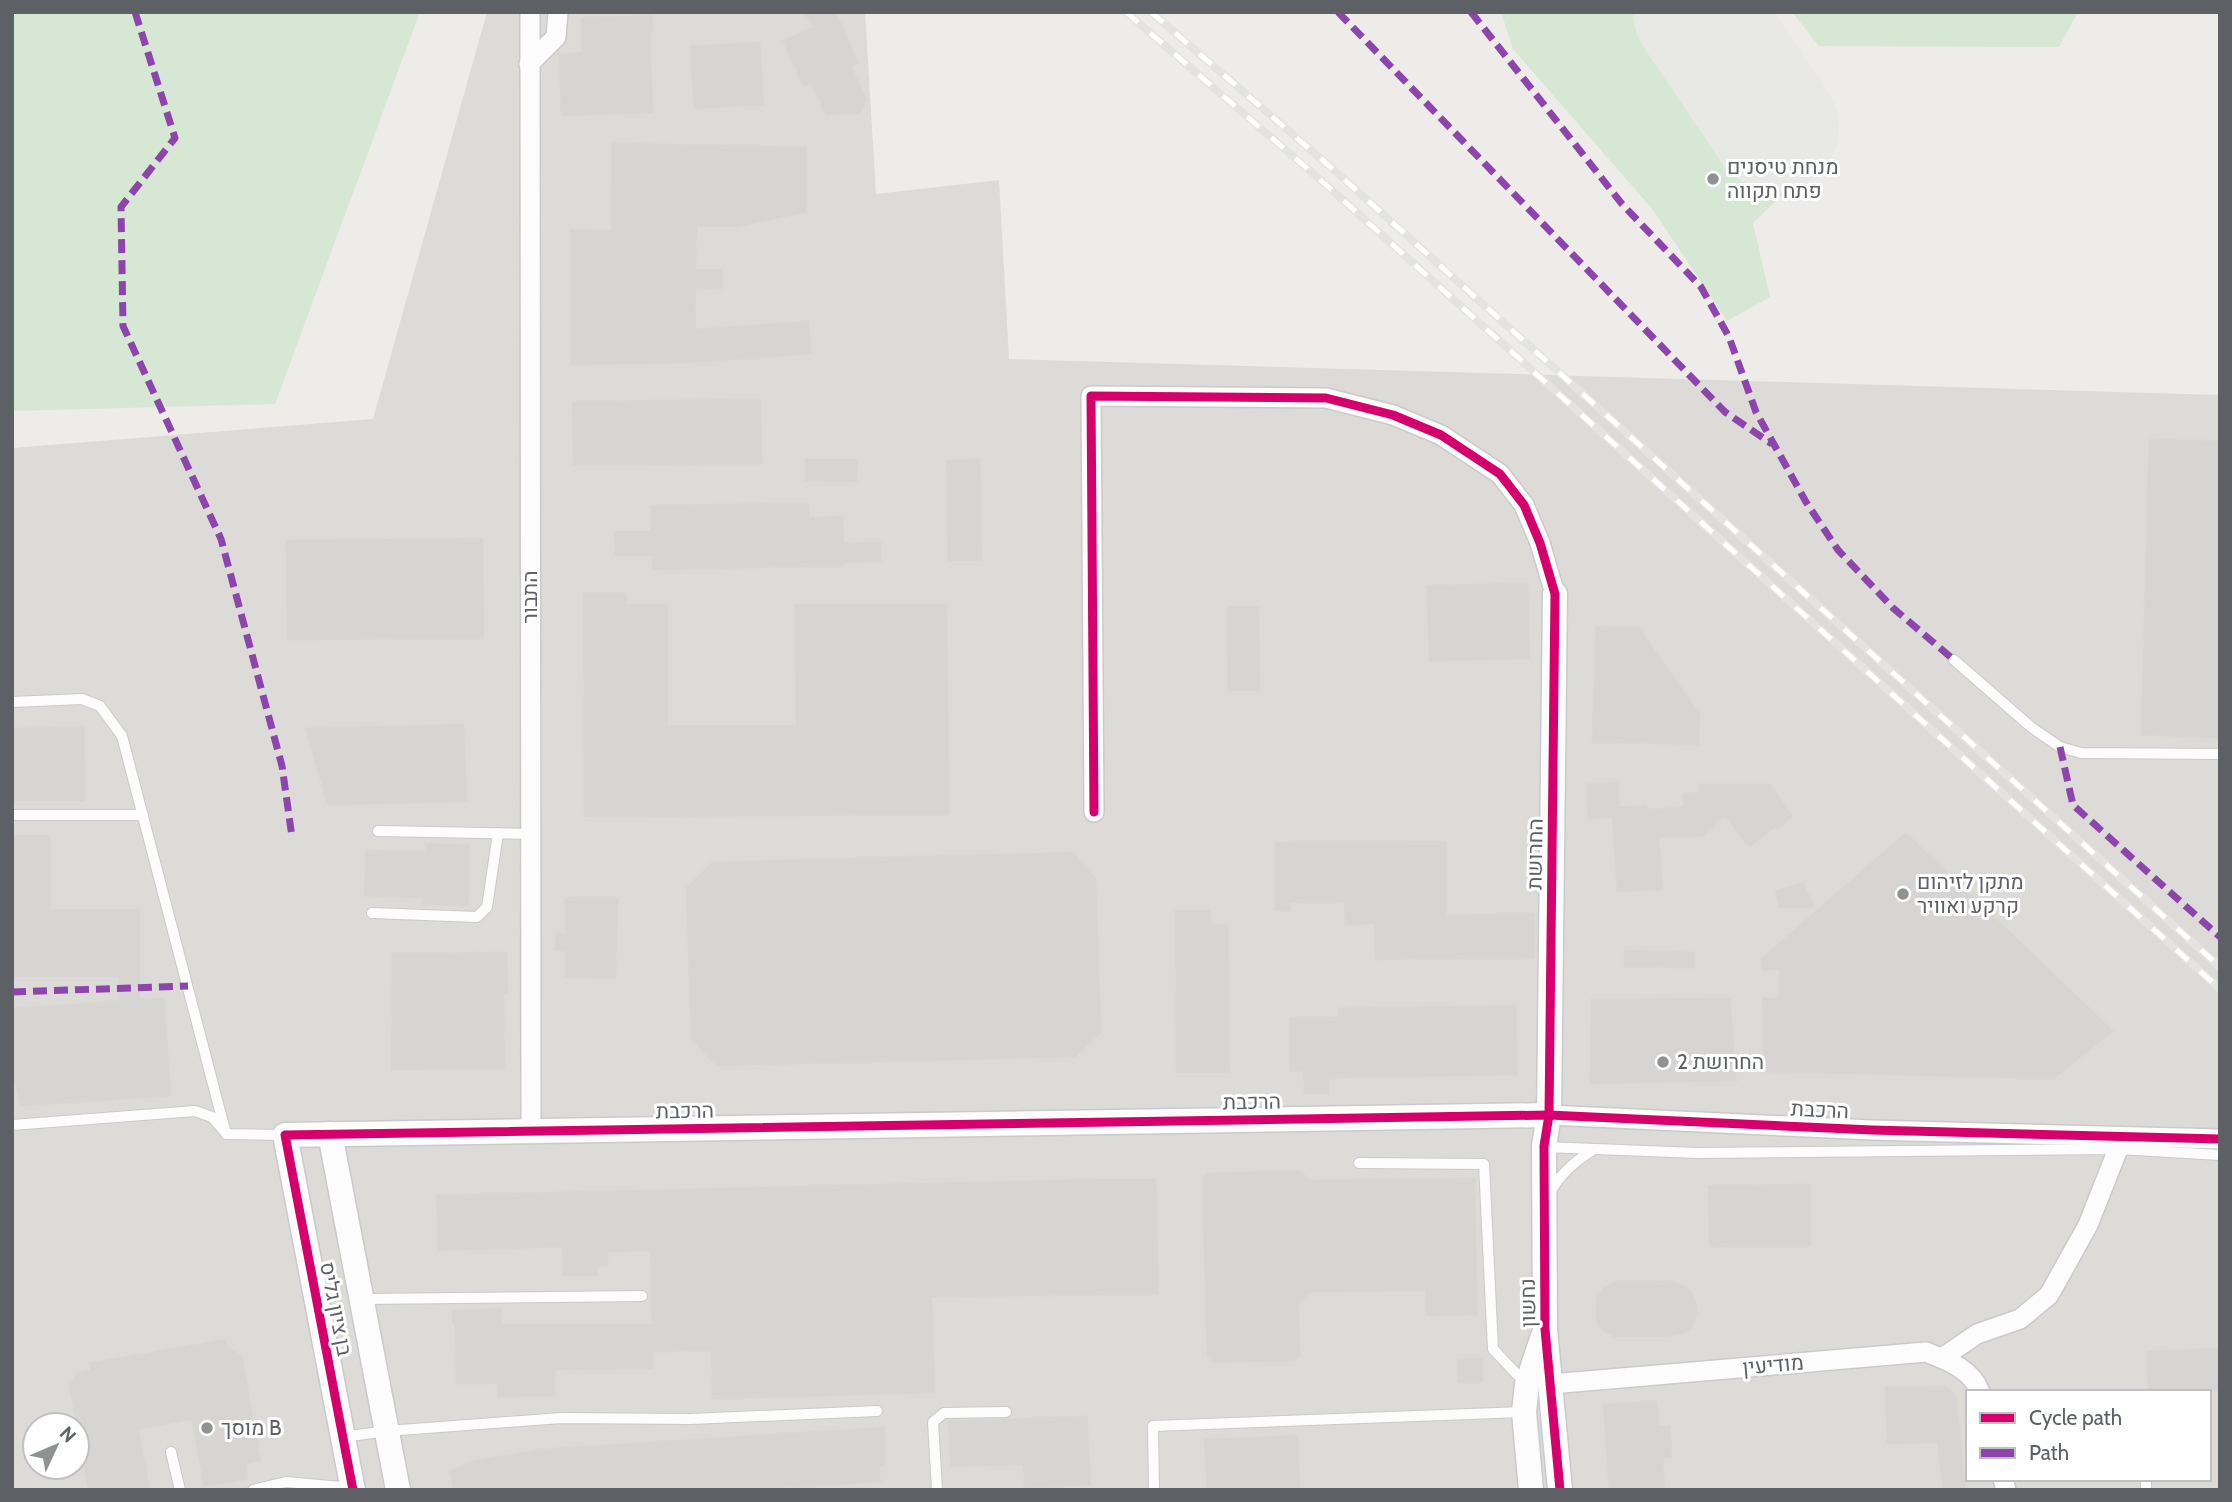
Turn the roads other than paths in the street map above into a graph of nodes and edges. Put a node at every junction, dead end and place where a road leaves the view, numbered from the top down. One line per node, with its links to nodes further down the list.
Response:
1 (530, 12): 3 (street, התבור)
2 (558, 12): 3 (street)
3 (529, 64): 13 (street, התבור)
4 (1555, 594): 8 (street); 15 (street, החרושת)
5 (1954, 660): 7 (lane)
6 (12, 702): 9 (lane)
7 (2220, 754)
8 (1094, 812)
9 (143, 815): 10 (lane); 18 (lane)
10 (12, 816)
11 (378, 831): 12 (lane)
12 (498, 833): 13 (lane); 14 (lane)
13 (531, 834): 17 (street, התבור)
14 (372, 913)
15 (1549, 1115): 17 (street, הרכבת); 21 (street, הרכבת); 22 (street, נחשון)
16 (12, 1125): 18 (lane)
17 (531, 1131): 19 (street, הרכבת)
18 (226, 1134): 20 (lane)
19 (330, 1134): 20 (street, הרכבת); 29 (street, בן ציון גליס)
20 (285, 1135): 37 (street, בן ציון גליס)
21 (2220, 1139)
22 (1544, 1146): 23 (lane); 27 (street, נחשון)
23 (1594, 1149): 24 (lane); 27 (lane)
24 (2118, 1149): 25 (lane); 30 (street)
25 (2220, 1155)
26 (1359, 1163): 31 (lane)
27 (1544, 1207): 31 (street, נחשון)
28 (642, 1296): 29 (lane)
29 (362, 1299): 36 (street, בן ציון גליס)
30 (1942, 1358): 31 (street, מודיעין); 32 (street, מודיעין)
31 (1539, 1384): 35 (street, נחשון); 46 (street, נחשון)
32 (1979, 1390)
33 (877, 1411): 36 (lane)
34 (1006, 1412): 43 (lane)
35 (1524, 1412): 44 (lane); 45 (street, נחשון)
36 (387, 1431): 37 (lane); 42 (street, בן ציון גליס)
37 (343, 1437): 39 (street, בן ציון גליס)
38 (171, 1452): 40 (lane)
39 (346, 1485): 41 (lane)
40 (180, 1490)
41 (253, 1490)
42 (398, 1490)
43 (937, 1490)
44 (1154, 1490)
45 (1531, 1490)
46 (1560, 1490)

